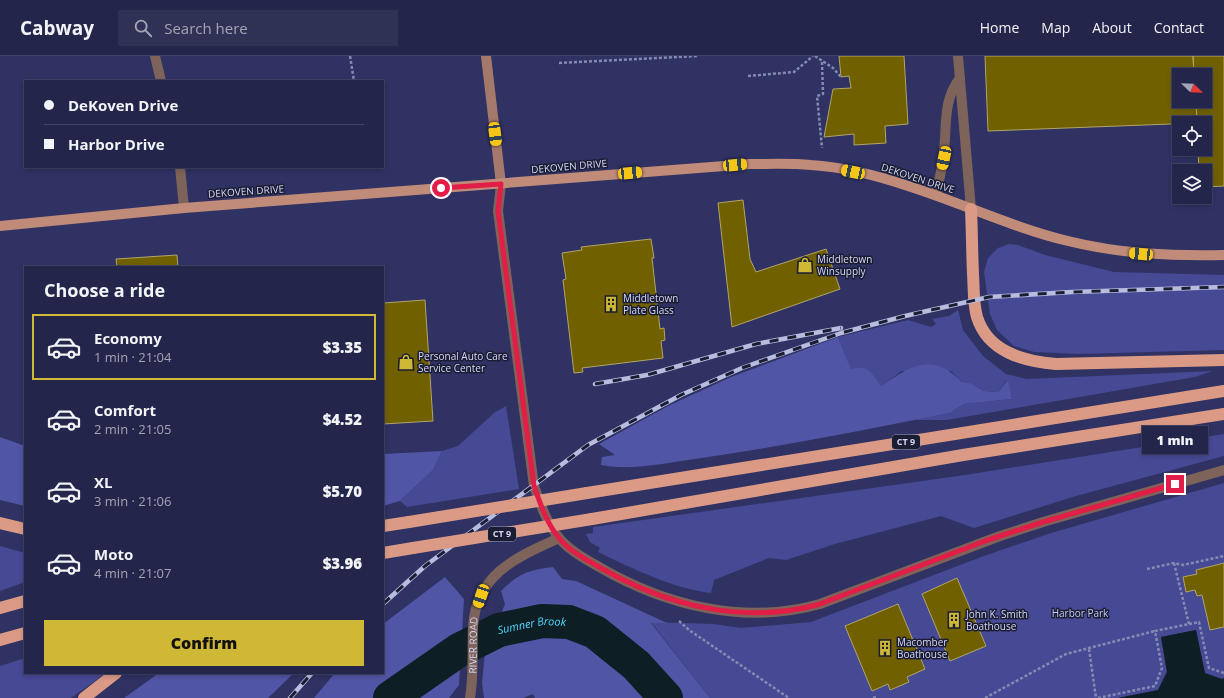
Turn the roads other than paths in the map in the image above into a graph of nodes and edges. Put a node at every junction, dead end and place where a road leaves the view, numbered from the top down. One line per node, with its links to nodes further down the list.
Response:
1 (155, 56): 5 (street)
2 (486, 56): 7 (street)
3 (958, 56): 4 (street)
4 (960, 78): 8 (street); 10 (street)
5 (161, 80)
6 (180, 168): 9 (street)
7 (501, 184): 8 (main road, DEKOVEN DRIVE); 9 (main road, DEKOVEN DRIVE); 20 (street)
8 (936, 195): 10 (main road, DEKOVEN DRIVE)
9 (184, 208): 11 (main road, DEKOVEN DRIVE)
10 (971, 209): 12 (main road, DEKOVEN DRIVE); 13 (highway)
11 (0, 226)
12 (1224, 255)
13 (1224, 360)
14 (1224, 391): 18 (highway, CT 9, bridge)
15 (1224, 414): 21 (highway, CT 9, bridge)
16 (1224, 470): 20 (street)
17 (0, 523): 19 (highway)
18 (384, 526)
19 (24, 529)
20 (559, 538): 28 (street, RIVER ROAD)
21 (384, 553)
22 (24, 601): 23 (highway)
23 (0, 608)
24 (24, 633): 25 (highway)
25 (0, 640)
26 (115, 674): 27 (highway)
27 (84, 698)
28 (470, 698)

